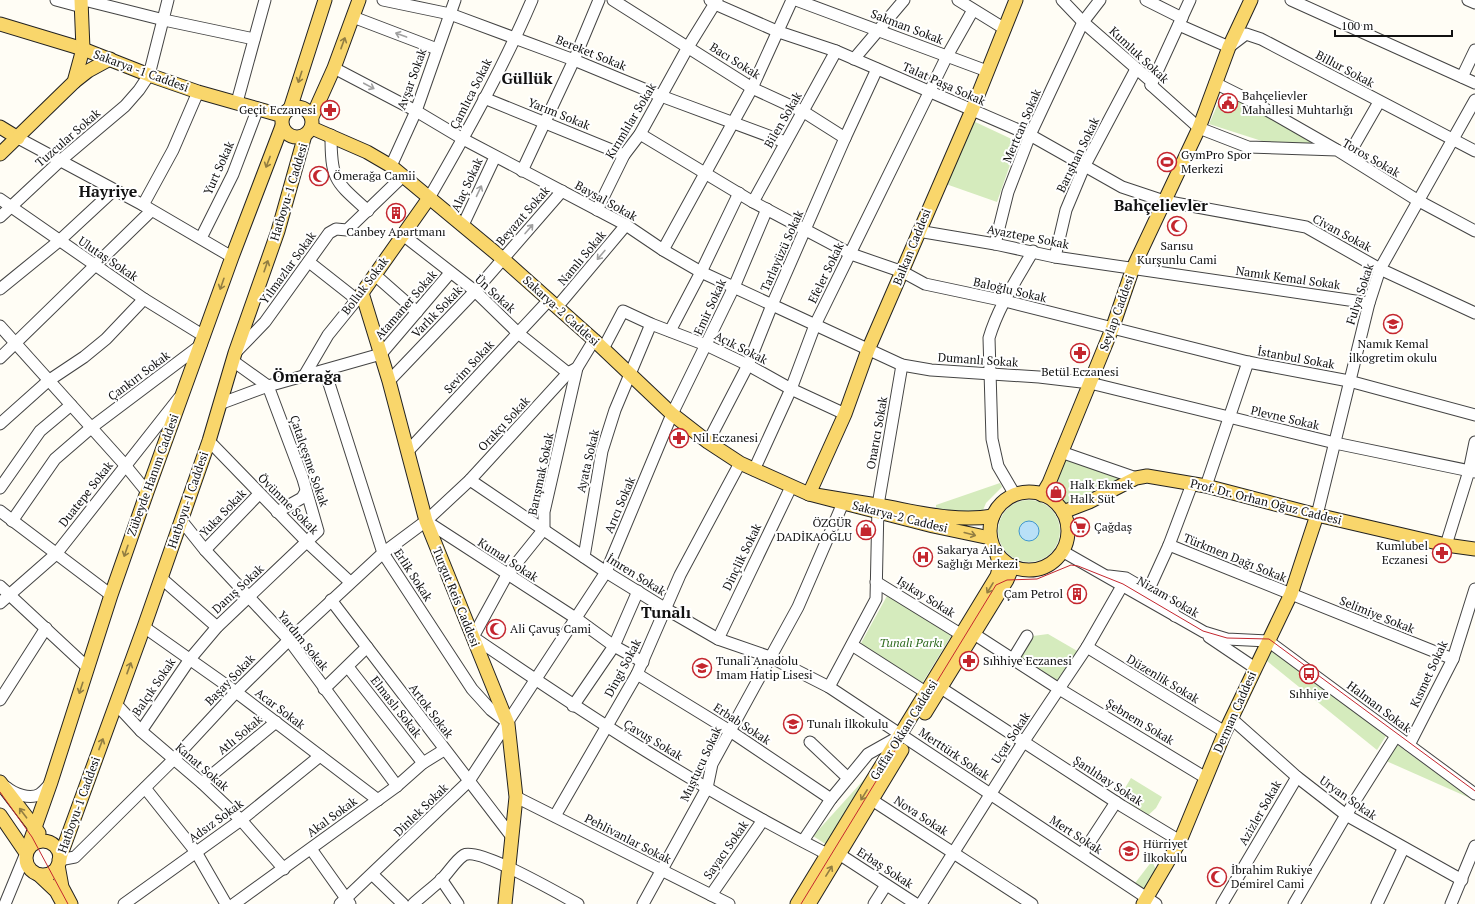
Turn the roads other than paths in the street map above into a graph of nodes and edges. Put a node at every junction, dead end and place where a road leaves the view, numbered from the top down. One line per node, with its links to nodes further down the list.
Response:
1 (56, 0): 24 (street)
2 (168, 0): 29 (street)
3 (266, 0): 37 (street)
4 (325, 0): 70 (main road, Zübeyde Hanım Caddesi, one-way to 70)
5 (359, 0): 28 (main road, Hatboyu-1 Caddesi)
6 (383, 0): 27 (street, Bereket Sokak)
7 (455, 0): 27 (street, Avşar Sokak)
8 (532, 0): 36 (street, Çamlıca Sokak)
9 (599, 0): 47 (street)
10 (792, 0): 35 (street)
11 (796, 0): 34 (street, Sakman Sokak)
12 (904, 0): 34 (street)
13 (958, 0): 26 (street)
14 (1016, 0): 33 (main road, Balkan Caddesi)
15 (1062, 0): 30 (street, Kumluk Sokak)
16 (1100, 0): 30 (street, Mertcan Sokak)
17 (1146, 0): 31 (street)
18 (1190, 0): 31 (street)
19 (1251, 0): 39 (main road, Seylap Caddesi)
20 (1291, 0): 53 (street)
21 (1468, 0): 25 (street)
22 (618, 1): 38 (street, Bacı Sokak)
23 (714, 1): 35 (street, Talat Paşa Sokak); 38 (street, Kırımlılar Sokak)
24 (82, 2): 29 (street); 40 (main road)
25 (1475, 3)
26 (973, 10): 33 (street); 44 (street, Efeler Sokak)
27 (450, 14): 36 (street, Bereket Sokak); 41 (street, Avşar Sokak)
28 (353, 17): 41 (street, one-way to 28); 48 (main road, Hatboyu-1 Caddesi, one-way to 28)
29 (164, 20): 37 (street); 52 (street)
30 (1084, 22): 50 (street, Kumluk Sokak); 78 (street, Mertcan Sokak)
31 (1180, 22): 39 (street); 57 (street)
32 (0, 24): 40 (main road, Sakarya -1 Caddesi)
33 (1005, 29): 51 (main road, Balkan Caddesi)
34 (878, 30): 44 (street, Sakman Sokak); 46 (street)
35 (779, 32): 43 (street, Talat Paşa Sokak); 58 (street)
36 (516, 38): 47 (street, Bereket Sokak); 62 (street, Çamlıca Sokak)
37 (254, 39): 64 (street)
38 (688, 46): 58 (street, Bacı Sokak); 61 (street, Kırımlılar Sokak)
39 (1228, 47): 55 (main road, Seylap Caddesi); 65 (street, Billur Sokak)
40 (83, 49): 45 (main road, Sakarya -1 Caddesi); 54 (main road)
41 (437, 49): 68 (street, Avşar Sokak)
42 (1475, 50): 53 (street)
43 (836, 51): 46 (street, Talat Paşa Sokak); 69 (street, Bilen Sokak)
44 (948, 56): 51 (street, Sakman Sokak); 59 (street, Efeler Sokak)
45 (110, 59): 52 (main road, Sakarya -1 Caddesi); 54 (main road)
46 (854, 59): 49 (street, Talat Paşa Sokak)
47 (574, 60): 61 (street, Bereket Sokak); 71 (street)
48 (334, 68): 68 (street, Baysal Sokak, one-way to 68); 74 (main road, Hatboyu-1 Caddesi)
49 (877, 69): 59 (street, Talat Paşa Sokak); 80 (street, Tarlayüzü Sokak)
50 (1136, 69): 57 (street, Kumluk Sokak); 92 (street, Barışhan Sokak)
51 (988, 71): 67 (main road, Balkan Caddesi)
52 (148, 75): 60 (main road, Sakarya -1 Caddesi); 90 (street, Tuzcular Sokak)
53 (1462, 77): 56 (street)
54 (74, 82): 79 (main road)
55 (1215, 83): 75 (main road, Seylap Caddesi); 84 (street)
56 (1475, 83)
57 (1152, 85): 75 (street, Kumluk Sokak)
58 (752, 88): 69 (street, Bacı Sokak); 72 (street)
59 (930, 91): 67 (street, Talat Paşa Sokak); 121 (street, Efeler Sokak)
60 (198, 92): 64 (main road, Sakarya -1 Caddesi); 105 (street)
61 (661, 96): 72 (street, Bereket Sokak); 76 (street, Kırımlılar Sokak)
62 (484, 98): 71 (street, Yarım Sokak); 81 (street, Çamlıca Sokak)
63 (1475, 100): 82 (street, Fulya Sokak)
64 (237, 102): 66 (main road, Sakarya -1 Caddesi)
65 (1379, 102): 82 (street, Billur Sokak); 89 (street)
66 (258, 108): 70 (main road, Sakarya -1 Caddesi); 116 (street, Yurt Sokak)
67 (972, 110): 78 (street, Talat Paşa Sokak); 113 (main road, Balkan Caddesi)
68 (416, 111): 81 (street, Baysal Sokak); 91 (street, Avşar Sokak)
69 (804, 112): 80 (street, Bacı Sokak); 83 (street, Bilen Sokak)
70 (285, 117): 74 (main road, Sakarya -1 Caddesi); 74 (main road, Sakarya -1 Caddesi); 122 (main road, Zübeyde Hanım Caddesi, one-way to 122)
71 (545, 122): 87 (street, Yarım Sokak); 93 (street)
72 (733, 122): 83 (street, Bereket Sokak); 94 (street)
73 (0, 127): 79 (main road)
74 (310, 127): 77 (main road, Sakarya-2 Caddesi); 157 (main road, Hatboyu-1 Caddesi, one-way to 74)
75 (1199, 128): 84 (street, Toros Sokak); 102 (main road, Seylap Caddesi)
76 (640, 134): 87 (street, Kırımlılar Sokak); 94 (street, Baloğlu Sokak)
77 (331, 135): 91 (main road, Sakarya-2 Caddesi); 108 (street)
78 (1030, 135): 92 (street, Talat Paşa Sokak); 118 (street, Mertcan Sokak)
79 (18, 138): 86 (main road); 90 (street)
80 (845, 138): 112 (street, Tarlayüzü Sokak)
81 (463, 139): 88 (street, Baysal Sokak); 99 (street, Çamlıca Sokak)
82 (1451, 140): 85 (street); 101 (street, Fulya Sokak)
83 (785, 142): 103 (street, Bilen Sokak)
84 (1337, 150): 89 (street, Toros Sokak)
85 (1475, 151)
86 (0, 154)
87 (624, 155): 107 (street, Kırımlılar Sokak)
88 (495, 156): 93 (street, Baysal Sokak); 110 (street, Alaç Sokak, one-way to 88)
89 (1348, 156): 101 (street, Toros Sokak)
90 (61, 160): 96 (street); 104 (street, Tuzcular Sokak)
91 (391, 166): 95 (main road, Sakarya-2 Caddesi)
92 (1084, 167): 102 (street, Talat Paşa Sokak); 123 (street, Barışhan Sokak)
93 (522, 171): 97 (street, Baysal Sokak)
94 (704, 173): 98 (street, Baloğlu Sokak); 119 (street)
95 (403, 176): 99 (main road, Sakarya-2 Caddesi); 108 (street, Yılmazlar Sokak)
96 (114, 190): 105 (street); 117 (street)
97 (562, 191): 107 (street, Baysal Sokak); 124 (street, Beyazıt Sokak, one-way to 97)
98 (739, 193): 103 (street, Baloğlu Sokak); 129 (street)
99 (429, 198): 110 (main road, Sakarya-2 Caddesi); 115 (main road, Bolluk Sokak)
100 (0, 199): 104 (street, Ulutaş Sokak)
101 (1417, 200): 114 (street, Toros Sokak); 128 (street, Fulya Sokak)
102 (1164, 201): 127 (main road, Seylap Caddesi); 128 (street, Civan Sokak)
103 (754, 202): 106 (street, Baloğlu Sokak)
104 (11, 207): 109 (street, Tuzcular Sokak); 117 (street, Ulutaş Sokak)
105 (147, 208): 116 (street); 126 (street)
106 (767, 209): 112 (street, Baloğlu Sokak); 133 (street, Emir Sokak)
107 (597, 210): 111 (street, Baysal Sokak)
108 (368, 211): 125 (street, Yılmazlar Sokak)
109 (0, 217)
110 (463, 225): 124 (main road, Sakarya-2 Caddesi)
111 (626, 225): 119 (street, Baysal Sokak); 140 (street, Namlı Sokak, one-way to 140)
112 (806, 230): 121 (street, Baloğlu Sokak); 141 (street, Tarlayüzü Sokak)
113 (918, 231): 118 (street, Ayaztepe Sokak); 130 (main road, Balkan Caddesi)
114 (1475, 231)
115 (403, 235): 131 (street, Ün Sokak); 132 (main road, Bolluk Sokak)
116 (201, 238): 122 (street)
117 (59, 241): 126 (street, Ulutaş Sokak); 134 (street)
118 (995, 244): 120 (street, Ayaztepe Sokak)
119 (663, 250): 129 (street, Baysal Sokak)
120 (1033, 251): 123 (street, Ayaztepe Sokak); 138 (street)
121 (851, 254): 130 (street, Baloğlu Sokak); 146 (street, Efeler Sokak)
122 (232, 257): 151 (main road, Zübeyde Hanım Caddesi, one-way to 151)
123 (1055, 257): 127 (street, Ayaztepe Sokak)
124 (503, 259): 135 (street, Varlık Sokak); 140 (main road, Sakarya-2 Caddesi)
125 (309, 262): 136 (street); 157 (street, Yılmazlar Sokak)
126 (97, 265): 137 (street, Ulutaş Sokak); 152 (street)
127 (1133, 268): 139 (street, Namık Kemal Sokak); 148 (main road, Seylap Caddesi)
128 (1380, 269): 139 (street, Fulya Sokak); 144 (street, Civan Sokak)
129 (701, 272): 133 (street, Baysal Sokak); 149 (street)
130 (903, 272): 138 (street, Baloğlu Sokak); 155 (main road, Balkan Caddesi)
131 (450, 273): 135 (street, Ün Sokak); 143 (street, Atamaner Sokak)
132 (375, 275): 136 (main road, Bolluk Sokak); 143 (street)
133 (734, 287): 141 (street, Baysal Sokak); 154 (street, Emir Sokak)
134 (0, 289)
135 (475, 291): 150 (street, Ün Sokak); 168 (street, Varlık Sokak)
136 (359, 296): 156 (main road, Turgut Reis Caddesi); 166 (street, Bolluk Sokak)
137 (144, 299): 151 (street, Ulutaş Sokak); 167 (street)
138 (1005, 301): 148 (street, Baloğlu Sokak); 165 (street)
139 (1369, 303): 169 (street, Fulya Sokak)
140 (553, 304): 150 (street, Sevim Sokak); 153 (main road, Sakarya-2 Caddesi)
141 (772, 305): 146 (street, Baysal Sokak); 160 (street, Tarlayüzü Sokak)
142 (623, 311): 145 (street, Açık Sokak); 153 (street, Orakçı Sokak)
143 (417, 312): 156 (street, Atamaner Sokak)
144 (1475, 313)
145 (650, 324): 149 (street, Açık Sokak); 164 (street, Ayata Sokak)
146 (815, 325): 155 (street, Baysal Sokak); 172 (street, Efeler Sokak)
147 (0, 326): 152 (street)
148 (1112, 329): 159 (street, İstanbul Sokak); 170 (main road, Seylap Caddesi)
149 (670, 331): 154 (street, Açık Sokak)
150 (518, 333): 162 (street, Ün Sokak); 186 (street, Sevim Sokak)
151 (203, 341): 173 (main road, Zübeyde Hanım Caddesi); 181 (street, Çankırı Sokak)
152 (16, 343): 158 (street); 167 (street)
153 (598, 344): 162 (street, Orakçı Sokak); 164 (main road, Sakarya-2 Caddesi)
154 (706, 345): 160 (street, Açık Sokak); 176 (street, Emir Sokak)
155 (868, 350): 161 (street, Dumanlı Sokak); 177 (main road, Balkan Caddesi)
156 (381, 354): 163 (street); 168 (main road, Turgut Reis Caddesi)
157 (234, 357): 171 (street); 174 (main road, Hatboyu-1 Caddesi)
158 (0, 358)
159 (1248, 362): 169 (street, İstanbul Sokak); 179 (street)
160 (748, 365): 172 (street, Açık Sokak); 183 (street, Tarlayüzü Sokak)
161 (902, 365): 165 (street, Dumanlı Sokak); 205 (street, Onarıcı Sokak)
162 (573, 370): 193 (street, Orakçı Sokak); 214 (street, Barışmak Sokak)
163 (325, 371): 166 (street); 223 (street, Erlik Sokak)
164 (630, 375): 176 (main road, Sakarya-2 Caddesi); 225 (street, Ayata Sokak)
165 (989, 375): 170 (street, Dumanlı Sokak); 202 (street)
166 (304, 376): 171 (street)
167 (48, 381): 175 (street); 180 (street)
168 (389, 381): 186 (main road, Turgut Reis Caddesi)
169 (1349, 381): 178 (street, İstanbul Sokak); 185 (street, Fulya Sokak)
170 (1090, 383): 179 (street, Plevne Sokak); 187 (main road, Seylap Caddesi)
171 (268, 386): 174 (street); 198 (street, Çatalçeşme Sokak)
172 (791, 389): 177 (street, Açık Sokak); 190 (street, Efeler Sokak)
173 (183, 393): 189 (street, Duatepe Sokak); 199 (main road, Zübeyde Hanım Caddesi)
174 (222, 403): 182 (main road, Hatboyu-1 Caddesi)
175 (71, 404): 181 (street); 197 (street)
176 (672, 414): 183 (main road, Sakarya-2 Caddesi); 227 (street, Arıcı Sokak)
177 (845, 414): 201 (main road, Balkan Caddesi)
178 (1475, 414)
179 (1229, 418): 185 (street, Plevne Sokak); 196 (street)
180 (0, 424)
181 (92, 427): 189 (street); 212 (street, Çankırı Sokak)
182 (209, 441): 200 (street, Övünme Sokak); 211 (main road, Hatboyu-1 Caddesi)
183 (708, 442): 188 (main road, Sakarya-2 Caddesi)
184 (1475, 442): 191 (street)
185 (1335, 443): 191 (street, Plevne Sokak); 209 (street, Fulya Sokak)
186 (408, 451): 213 (main road, Turgut Reis Caddesi)
187 (1061, 452): 192 (street); 203 (main road, Seylap Caddesi)
188 (740, 463): 190 (main road, Sakarya-2 Caddesi); 244 (street, Dingi Sokak)
189 (125, 465): 199 (street); 224 (street, Duatepe Sokak)
190 (754, 470): 195 (main road, Sakarya-2 Caddesi)
191 (1472, 472): 218 (street)
192 (1136, 478): 194 (main road, Prof. Dr. Orhan Oğuz Caddesi); 208 (main road, Prof. Dr. Orhan Oğuz Caddesi)
193 (470, 480): 213 (street, Orakçı Sokak); 214 (street, İmren Sokak)
194 (1192, 484): 196 (main road, Prof. Dr. Orhan Oğuz Caddesi); 217 (street)
195 (791, 486): 201 (main road, Sakarya-2 Caddesi); 254 (street, Dinçlik Sokak)
196 (1206, 486): 209 (main road, Prof. Dr. Orhan Oğuz Caddesi)
197 (0, 488)
198 (306, 491): 207 (street); 216 (street, Çatalçeşme Sokak)
199 (147, 492): 240 (main road, Zübeyde Hanım Caddesi, one-way to 240)
200 (259, 494): 207 (street, Övünme Sokak); 220 (street, Yuka Sokak)
201 (810, 494): 204 (main road, Sakarya-2 Caddesi); 205 (main road, Sakarya-2 Caddesi)
202 (1015, 495): 203 (main road); 210 (main road)
203 (1042, 495): 208 (main road)
204 (843, 503): 205 (main road, Sakarya-2 Caddesi); 261 (street, Muştucu Sokak)
205 (878, 508): 210 (main road); 215 (main road, Sakarya-2 Caddesi, one-way to 215); 232 (street, Onarıcı Sokak)
206 (0, 511): 212 (street)
207 (277, 512): 216 (street, Övünme Sokak)
208 (1063, 512): 221 (main road)
209 (1317, 515): 218 (main road, Prof. Dr. Orhan Oğuz Caddesi); 238 (main road, Derman Caddesi)
210 (993, 516): 215 (main road)
211 (181, 520): 220 (street, Yardım Sokak); 230 (main road, Hatboyu-1 Caddesi)
212 (12, 521): 224 (street)
213 (426, 522): 223 (street, Başay Sokak); 228 (street, Kumal Sokak); 253 (main road, Turgut Reis Caddesi)
214 (544, 529): 225 (street, İmren Sokak); 228 (street, Barışmak Sokak)
215 (990, 538): 222 (main road)
216 (307, 542): 231 (street, Övünme Sokak); 241 (street, Danış Sokak)
217 (1169, 545): 237 (street); 238 (street, Türkmen Dağı Sokak)
218 (1446, 545): 219 (main road, Prof. Dr. Orhan Oğuz Caddesi)
219 (1475, 549)
220 (205, 550): 241 (street, Yardım Sokak)
221 (1062, 551): 226 (main road); 229 (street, Nizam Sokak)
222 (996, 552): 226 (main road); 251 (main road, Gaffar Okkan Caddesi, one-way to 251)
223 (383, 553): 231 (street, Başay Sokak); 282 (street, Erlik Sokak)
224 (56, 554): 239 (street, Duatepe Sokak); 240 (street)
225 (584, 557): 227 (street, İmren Sokak)
226 (1013, 566): 251 (main road, Gaffar Okkan Caddesi)
227 (606, 572): 236 (street, İmren Sokak); 246 (street, Arıcı Sokak)
228 (507, 575): 246 (street, Kumal Sokak); 253 (street, Barışmak Sokak)
229 (1105, 576): 234 (street, Nizam Sokak); 237 (street)
230 (161, 578): 247 (main road, Hatboyu-1 Caddesi); 248 (street)
231 (350, 582): 242 (street, Başay Sokak)
232 (876, 582): 251 (street, Işıkay Sokak); 257 (street, Onarıcı Sokak)
233 (0, 586): 239 (street)
234 (1122, 586): 245 (street, Nizam Sokak); 260 (street, Uçar Sokak)
235 (1475, 589): 264 (street, Kısmet Sokak)
236 (638, 591): 244 (street, İmren Sokak); 258 (street)
237 (1148, 591): 245 (street)
238 (1291, 594): 256 (main road, Derman Caddesi); 264 (street, Selimiye Sokak)
239 (10, 595): 243 (street, Duatepe Sokak); 249 (street)
240 (111, 595): 267 (main road, Zübeyde Hanım Caddesi)
241 (248, 597): 248 (street, Danış Sokak); 255 (street, Yardım Sokak)
242 (331, 600): 255 (street, Başay Sokak); 259 (street, Artok Sokak)
243 (0, 603)
244 (666, 609): 254 (street, İmren Sokak); 265 (street, Dingi Sokak)
245 (1175, 616): 250 (street, Nizam Sokak)
246 (577, 619): 258 (street, Kumal Sokak); 270 (street, Arıcı Sokak)
247 (144, 627): 262 (street, Acar Sokak); 278 (main road, Hatboyu-1 Caddesi, one-way to 247)
248 (217, 627): 262 (street, Danış Sokak)
249 (46, 628): 267 (street); 277 (street)
250 (1204, 632): 256 (street, Nizam Sokak); 268 (street)
251 (968, 635): 263 (street, Işıkay Sokak); 272 (main road, Gaffar Okkan Caddesi); 276 (main road, Gaffar Okkan Caddesi)
252 (1028, 636): 263 (street)
253 (473, 637): 270 (street, Çavuş Sokak); 282 (main road, Turgut Reis Caddesi)
254 (718, 638): 261 (street, İmren Sokak)
255 (289, 640): 274 (street, Yardım Sokak); 275 (street, Başay Sokak)
256 (1268, 641): 268 (main road, Derman Caddesi); 287 (street, Halman Sokak)
257 (852, 645): 271 (street, Onarıcı Sokak); 276 (street)
258 (614, 646): 265 (street, Kumal Sokak); 279 (street)
259 (367, 647): 266 (street); 292 (street, Artok Sokak)
260 (1087, 647): 273 (street, Uçar Sokak); 286 (street, Düzenlik Sokak)
261 (770, 657): 271 (street, İmren Sokak); 285 (street, Muştucu Sokak)
262 (190, 659): 275 (street, Acar Sokak); 284 (street, Balçık Sokak)
263 (1013, 659): 273 (street, Şebnem Sokak)
264 (1453, 659): 291 (street, Kısmet Sokak)
265 (642, 662): 269 (street, Dingi Sokak)
266 (348, 666): 274 (street); 295 (street, Elmaslı Sokak)
267 (88, 668): 301 (main road, Zübeyde Hanım Caddesi, one-way to 301)
268 (1255, 668): 280 (main road, Derman Caddesi)
269 (637, 674): 283 (street, Dingi Sokak); 285 (street, Erbab Sokak)
270 (535, 680): 279 (street, Çavuş Sokak); 282 (street, Arıcı Sokak)
271 (829, 687): 288 (street, İmren Sokak)
272 (941, 688): 288 (main road, Gaffar Okkan Caddesi); 289 (street, Şanlıbay Sokak)
273 (1059, 688): 289 (street, Uçar Sokak); 298 (street, Şebnem Sokak)
274 (324, 689): 303 (street, Yardım Sokak)
275 (236, 692): 281 (street, Acar Sokak); 294 (street, Başay Sokak)
276 (926, 693): 288 (main road, Gaffar Okkan Caddesi)
277 (0, 700)
278 (116, 704): 284 (street, Kanat Sokak); 331 (main road, Hatboyu-1 Caddesi, one-way to 278)
279 (573, 706): 283 (street, Çavuş Sokak)
280 (1232, 719): 286 (main road, Derman Caddesi); 296 (street, Uryan Sokak)
281 (276, 722): 293 (street, Acar Sokak); 302 (street, Atlı Sokak)
282 (508, 724): 299 (street, Dinlek Sokak); 308 (main road, Turgut Reis Caddesi)
283 (606, 726): 305 (street, Çavuş Sokak); 315 (street, Dingi Sokak)
284 (141, 731): 294 (street, Kanat Sokak)
285 (730, 731): 305 (street, Muştucu Sokak); 309 (street, Erbab Sokak)
286 (1225, 732): 298 (main road, Derman Caddesi)
287 (1396, 736): 291 (street, Halman Sokak); 314 (street)
288 (906, 737): 297 (street); 306 (street, Merttürk Sokak); 311 (main road, Gaffar Okkan Caddesi); 329 (main road, Gaffar Okkan Caddesi, one-way to 329)
289 (1024, 741): 306 (street, Uçar Sokak); 312 (street, Şanlıbay Sokak)
290 (810, 742): 297 (street)
291 (1409, 745): 307 (street, Halman Sokak)
292 (444, 750): 295 (street, Akal Sokak); 299 (street, Artok Sokak)
293 (320, 756): 310 (street, Acar Sokak); 316 (street, Adsız Sokak)
294 (174, 760): 302 (street, Kanat Sokak); 304 (street, Başay Sokak)
295 (423, 763): 303 (street, Akal Sokak)
296 (1297, 777): 314 (street, Uryan Sokak); 364 (street, Azizler Sokak)
297 (848, 778): 309 (street)
298 (1206, 778): 321 (main road, Derman Caddesi)
299 (470, 781): 319 (street, Artok Sokak); 336 (street, Dinlek Sokak)
300 (0, 782): 301 (street); 318 (main road, one-way to 300)
301 (51, 782): 318 (main road, Zübeyde Hanım Caddesi)
302 (202, 783): 316 (street, Kanat Sokak)
303 (397, 786): 310 (street, Akal Sokak)
304 (145, 788): 326 (street); 331 (street, Başay Sokak)
305 (707, 788): 317 (street, Çavuş Sokak); 334 (street, Muştucu Sokak)
306 (991, 794): 328 (street, Uçar Sokak); 330 (street, Mert Sokak)
307 (1475, 794)
308 (516, 797): 315 (street, Pehlivanlar Sokak); 319 (main road, Turgut Reis Caddesi)
309 (831, 799): 320 (street)
310 (378, 800): 325 (street, Akal Sokak)
311 (872, 800): 328 (street, Nova Sokak); 329 (main road, Gaffar Okkan Caddesi)
312 (1116, 802): 321 (street, Şanlıbay Sokak); 330 (street)
313 (0, 815): 327 (main road)
314 (1346, 815): 324 (street, Uryan Sokak); 365 (street)
315 (555, 816): 334 (street, Pehlivanlar Sokak)
316 (242, 820): 326 (street, Adsız Sokak); 333 (street, Kanat Sokak)
317 (763, 820): 320 (street, Çavuş Sokak); 341 (street, Sayacı Sokak)
318 (34, 828): 322 (main road); 327 (main road, Zübeyde Hanım Caddesi)
319 (512, 837): 332 (main road, Turgut Reis Caddesi)
320 (803, 841): 329 (street, Çavuş Sokak)
321 (1180, 841): 343 (main road, Derman Caddesi)
322 (49, 842): 327 (main road); 331 (main road)
323 (1475, 846): 338 (street)
324 (1403, 848): 338 (street, Uryan Sokak); 366 (street)
325 (311, 849): 333 (street, Akal Sokak); 342 (street)
326 (196, 852): 348 (street, Adsız Sokak); 349 (street)
327 (26, 853): 335 (main road); 344 (street)
328 (955, 853): 362 (street, Uçar Sokak); 363 (street, Nova Sokak)
329 (833, 854): 339 (street, Erbaş Sokak); 358 (main road, Gaffar Okkan Caddesi); 359 (main road, Gaffar Okkan Caddesi, one-way to 329)
330 (1082, 854): 343 (street, Mert Sokak)
331 (58, 863): 335 (main road); 347 (main road)
332 (509, 867): 337 (street); 354 (main road, Turgut Reis Caddesi); 355 (street)
333 (284, 868): 350 (street, Akal Sokak)
334 (661, 870): 341 (street, Pehlivanlar Sokak); 356 (street, Muştucu Sokak)
335 (39, 875): 340 (main road)
336 (373, 875): 342 (street, Dinlek Sokak); 351 (street)
337 (441, 879): 352 (street); 353 (street)
338 (1462, 880): 367 (street)
339 (886, 885): 360 (street); 361 (street, Erbaş Sokak)
340 (56, 892): 345 (main road); 346 (main road)
341 (711, 896): 357 (street, Pehlivanlar Sokak)
342 (346, 902)
343 (1148, 902)
344 (5, 904)
345 (51, 904)
346 (63, 904)
347 (71, 904)
348 (124, 904)
349 (226, 904)
350 (234, 904)
351 (403, 904)
352 (413, 904)
353 (458, 904)
354 (505, 904)
355 (578, 904)
356 (643, 904)
357 (729, 904)
358 (797, 904)
359 (809, 904)
360 (874, 904)
361 (916, 904)
362 (922, 904)
363 (1032, 904)
364 (1222, 904)
365 (1294, 904)
366 (1377, 904)
367 (1451, 904)

